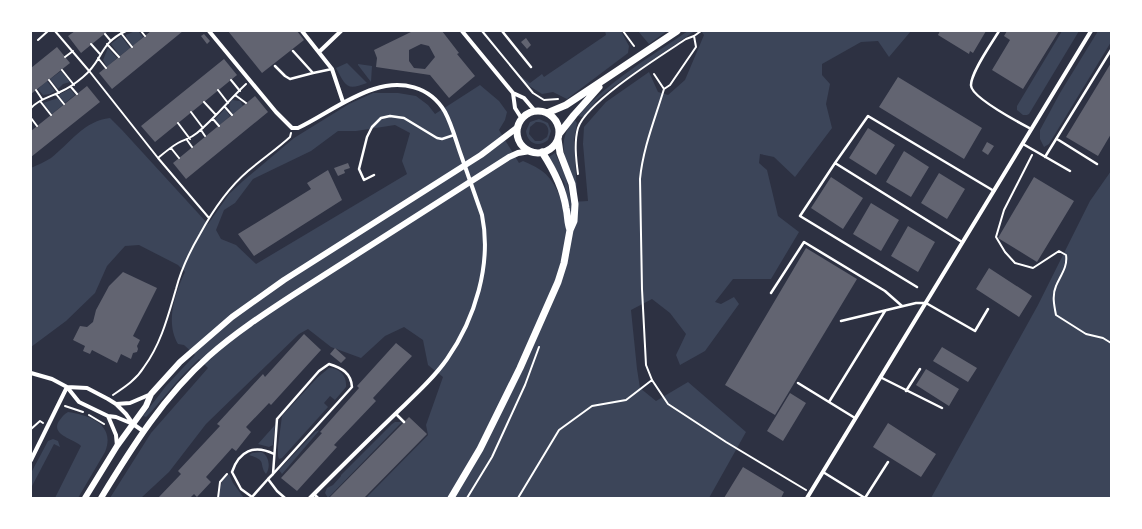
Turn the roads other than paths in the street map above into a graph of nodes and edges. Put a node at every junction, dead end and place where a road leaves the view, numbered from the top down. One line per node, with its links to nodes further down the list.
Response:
1 (209, 31): 18 (street)
2 (302, 31): 11 (street)
3 (341, 31): 11 (street)
4 (462, 31): 17 (street)
5 (502, 31): 13 (lane)
6 (677, 31): 16 (main road)
7 (999, 31): 23 (lane)
8 (1091, 31): 23 (street)
9 (1111, 50): 26 (lane)
10 (293, 51): 15 (lane)
11 (319, 52): 14 (street)
12 (275, 66): 15 (lane)
13 (531, 66)
14 (332, 69): 15 (lane); 18 (street)
15 (313, 73)
16 (606, 80): 20 (main road); 25 (main road)
17 (513, 93): 19 (street); 21 (street)
18 (343, 102): 24 (street)
19 (535, 111): 20 (main road); 21 (main road)
20 (547, 113): 25 (main road)
21 (522, 119): 22 (main road)
22 (518, 127): 28 (main road); 51 (street)
23 (1031, 129): 27 (street)
24 (454, 135): 34 (lane); 55 (street)
25 (558, 136): 29 (main road); 36 (main road)
26 (1057, 139): 30 (lane); 32 (lane)
27 (1023, 144): 30 (lane); 35 (street)
28 (530, 150): 29 (main road); 60 (street)
29 (542, 152): 36 (main road)
30 (1045, 157): 33 (lane)
31 (835, 163): 35 (lane); 37 (lane); 38 (lane)
32 (1097, 164)
33 (1070, 172)
34 (374, 175)
35 (994, 191): 37 (street)
36 (570, 230): 75 (main road)
37 (962, 242): 40 (street)
38 (917, 287)
39 (771, 294): 41 (lane)
40 (926, 303): 41 (lane); 42 (lane); 47 (street)
41 (902, 306): 43 (lane)
42 (988, 309)
43 (885, 310): 44 (lane); 52 (lane)
44 (841, 321)
45 (920, 369): 50 (lane)
46 (31, 373): 49 (street)
47 (880, 378): 50 (lane); 57 (street)
48 (798, 383): 52 (lane)
49 (67, 387): 53 (street); 56 (street); 63 (street)
50 (906, 391): 54 (lane)
51 (151, 394): 53 (street); 59 (street)
52 (829, 402): 57 (lane)
53 (116, 404): 59 (street)
54 (942, 408)
55 (396, 414): 58 (lane); 68 (street)
56 (108, 416): 59 (street); 61 (street)
57 (855, 418): 65 (street)
58 (404, 422)
59 (133, 424): 60 (street); 61 (street)
60 (143, 431): 70 (street)
61 (117, 446): 69 (street)
62 (274, 454): 66 (lane); 66 (lane); 71 (lane)
63 (31, 460)
64 (888, 462): 77 (lane)
65 (823, 472): 76 (street); 77 (lane)
66 (273, 474): 67 (lane)
67 (268, 479): 71 (lane); 72 (lane)
68 (314, 494): 73 (street); 74 (lane)
69 (84, 498)
70 (100, 498)
71 (251, 498)
72 (286, 498)
73 (310, 498)
74 (318, 498)
75 (451, 498)
76 (807, 498)
77 (865, 498)

